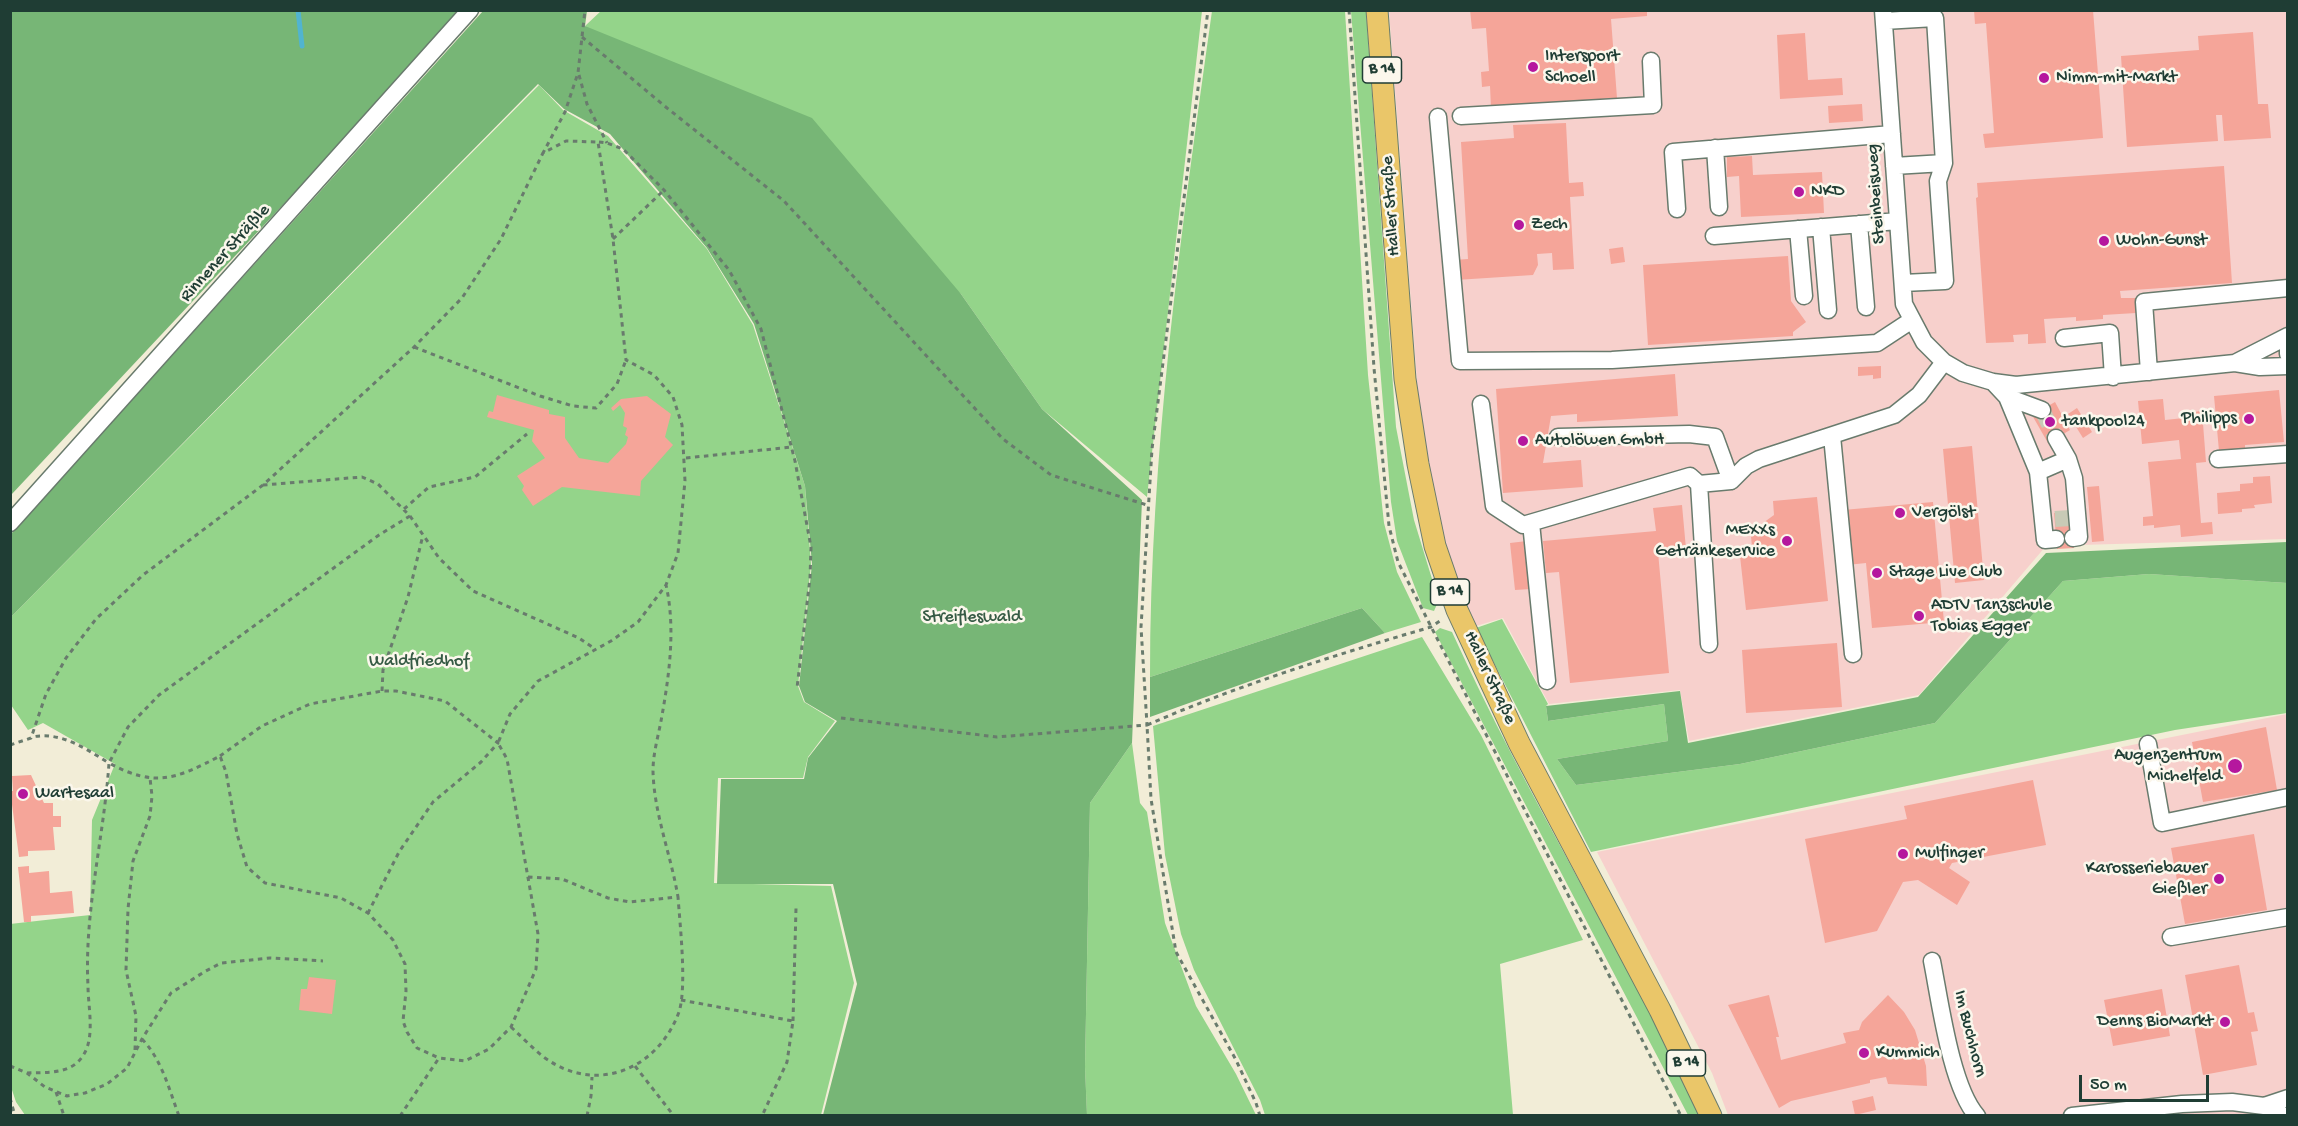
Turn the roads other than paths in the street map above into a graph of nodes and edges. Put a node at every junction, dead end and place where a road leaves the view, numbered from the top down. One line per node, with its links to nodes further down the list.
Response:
1 (470, 10): 46 (street, Rinnener Sträßle)
2 (1377, 10): 59 (main road, Haller Straße / B 14)
3 (1884, 16): 7 (street, Steinbeisweg); 9 (street)
4 (1651, 61): 5 (street)
5 (1461, 116)
6 (1438, 117): 23 (street)
7 (1892, 134): 8 (street); 10 (street, Steinbeisweg)
8 (1715, 148): 11 (street); 12 (street)
9 (1944, 163): 10 (street); 18 (street)
10 (1894, 166): 13 (street, Steinbeisweg)
11 (1719, 207)
12 (1677, 209)
13 (1898, 221): 14 (street); 18 (street, Steinbeisweg)
14 (1859, 224): 15 (street); 21 (street)
15 (1821, 227): 16 (street); 22 (street)
16 (1798, 229): 17 (street); 20 (street)
17 (1714, 236)
18 (1903, 283): 23 (street, Steinbeisweg)
19 (2288, 288): 31 (street)
20 (1804, 296)
21 (1866, 307)
22 (1828, 310)
23 (1912, 320): 28 (street, Steinbeisweg)
24 (2288, 336): 29 (street, Steinbeisweg)
25 (2064, 338): 32 (street)
26 (2288, 342): 27 (street)
27 (2288, 354)
28 (1944, 362): 33 (street, Steinbeisweg); 37 (street)
29 (2235, 363): 30 (street, Steinbeisweg); 31 (street, Steinbeisweg)
30 (2288, 366)
31 (2149, 372): 32 (street, Steinbeisweg)
32 (2113, 376): 33 (street, Steinbeisweg)
33 (1993, 382): 34 (street)
34 (2007, 397): 36 (street); 43 (street)
35 (1481, 404): 47 (street)
36 (2042, 410)
37 (1832, 436): 44 (street); 49 (street)
38 (1558, 437): 44 (street)
39 (2056, 438): 41 (street)
40 (2288, 454): 42 (street)
41 (2068, 459): 43 (street); 43 (street)
42 (2218, 459)
43 (2038, 472)
44 (1731, 481): 45 (street)
45 (1699, 484): 47 (street); 48 (street)
46 (10, 523)
47 (1531, 523): 50 (street)
48 (1709, 644)
49 (1853, 654)
50 (1547, 681)
51 (2148, 744): 52 (street)
52 (2288, 797)
53 (2288, 917): 54 (street)
54 (2171, 937)
55 (1932, 961): 58 (street, Im Buchhorn)
56 (2288, 1098): 57 (street)
57 (2264, 1106): 60 (street); 61 (street)
58 (1976, 1115)
59 (1712, 1116)
60 (2072, 1116)
61 (2284, 1116)

